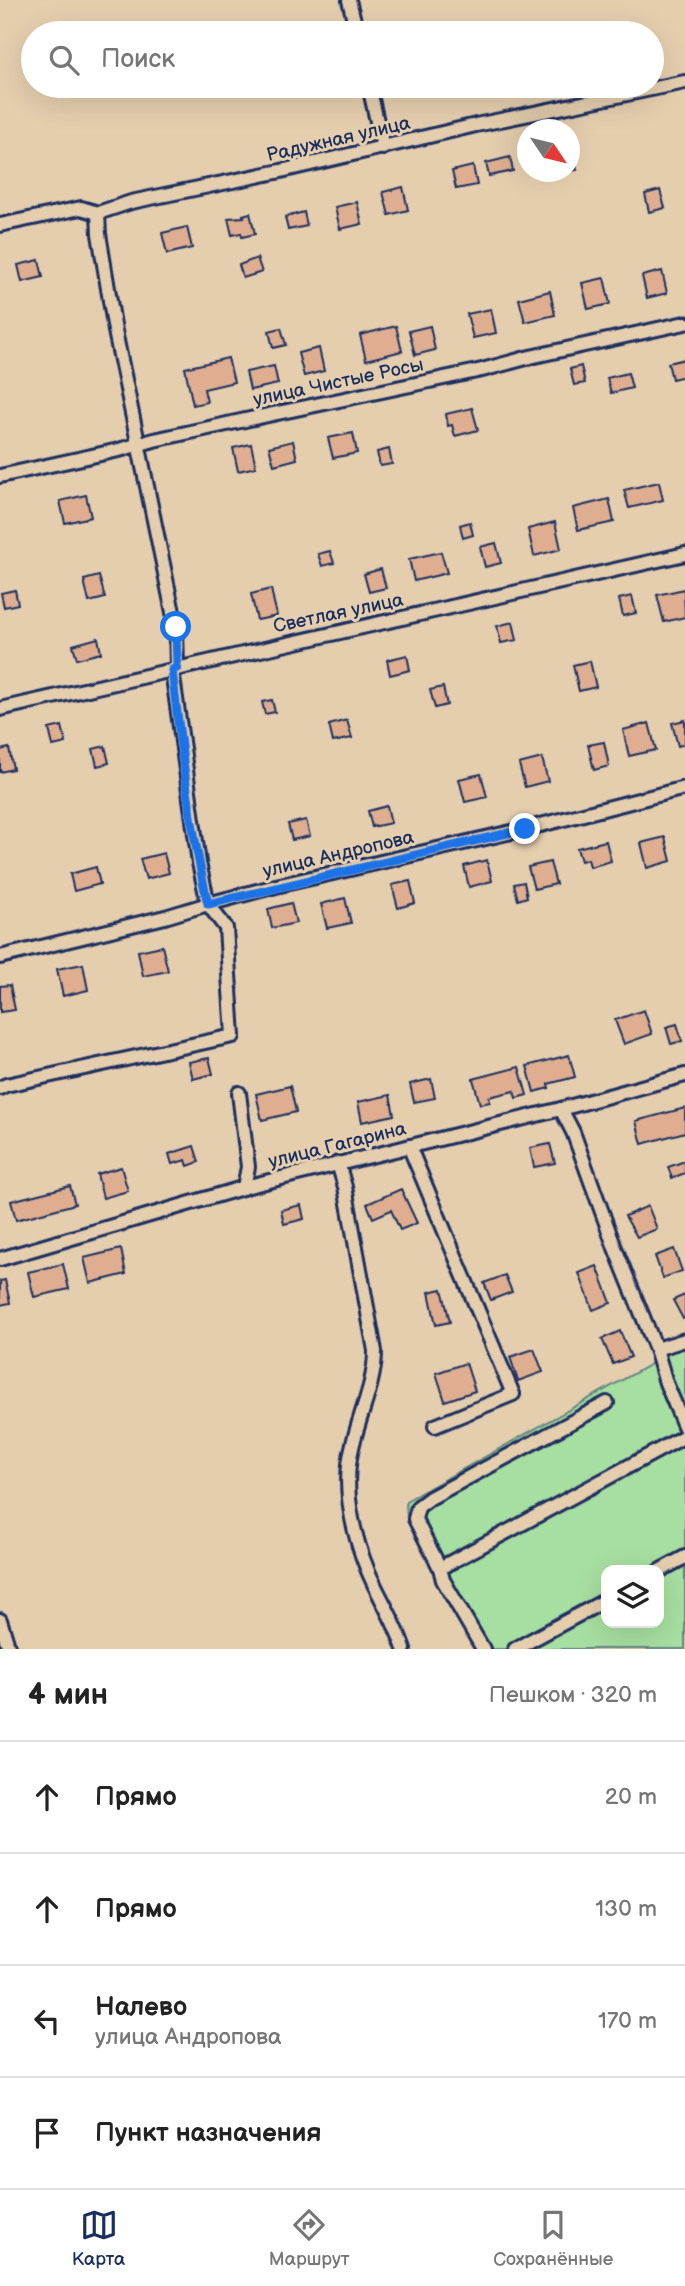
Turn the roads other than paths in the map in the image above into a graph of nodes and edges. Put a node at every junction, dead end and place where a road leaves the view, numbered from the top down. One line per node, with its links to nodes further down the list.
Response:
1 (349, 0): 2 (street)
2 (354, 21)
3 (685, 82): 4 (street, Радужная улица)
4 (664, 86)
5 (372, 98): 7 (street)
6 (607, 98): 7 (street, Радужная улица)
7 (383, 148): 8 (street, Радужная улица)
8 (98, 213): 9 (street, Радужная улица); 11 (street)
9 (0, 225)
10 (685, 323): 11 (street, улица Чистые Росы)
11 (138, 445): 12 (street, улица Чистые Росы); 14 (street)
12 (0, 476)
13 (685, 554): 14 (street, Светлая улица)
14 (175, 669): 15 (street, Светлая улица); 17 (street)
15 (0, 709)
16 (685, 788): 17 (street, улица Андропова)
17 (208, 904): 18 (street, улица Андропова); 20 (street)
18 (0, 957)
19 (685, 1075): 22 (street, улица Гагарина)
20 (0, 1088)
21 (239, 1093): 25 (street)
22 (561, 1109): 23 (street, улица Гагарина); 28 (street)
23 (408, 1146): 24 (street, улица Гагарина); 30 (street)
24 (338, 1163): 25 (street, улица Гагарина); 39 (street)
25 (244, 1187): 26 (street, улица Гагарина)
26 (0, 1259)
27 (685, 1340): 28 (street)
28 (656, 1349): 31 (street)
29 (607, 1403): 34 (street)
30 (435, 1426)
31 (685, 1428)
32 (685, 1436): 34 (street)
33 (685, 1557): 35 (street)
34 (440, 1568): 40 (street)
35 (664, 1568)
36 (601, 1603): 41 (street)
37 (0, 1620): 38 (street)
38 (9, 1649)
39 (404, 1649)
40 (483, 1649)
41 (515, 1649)

